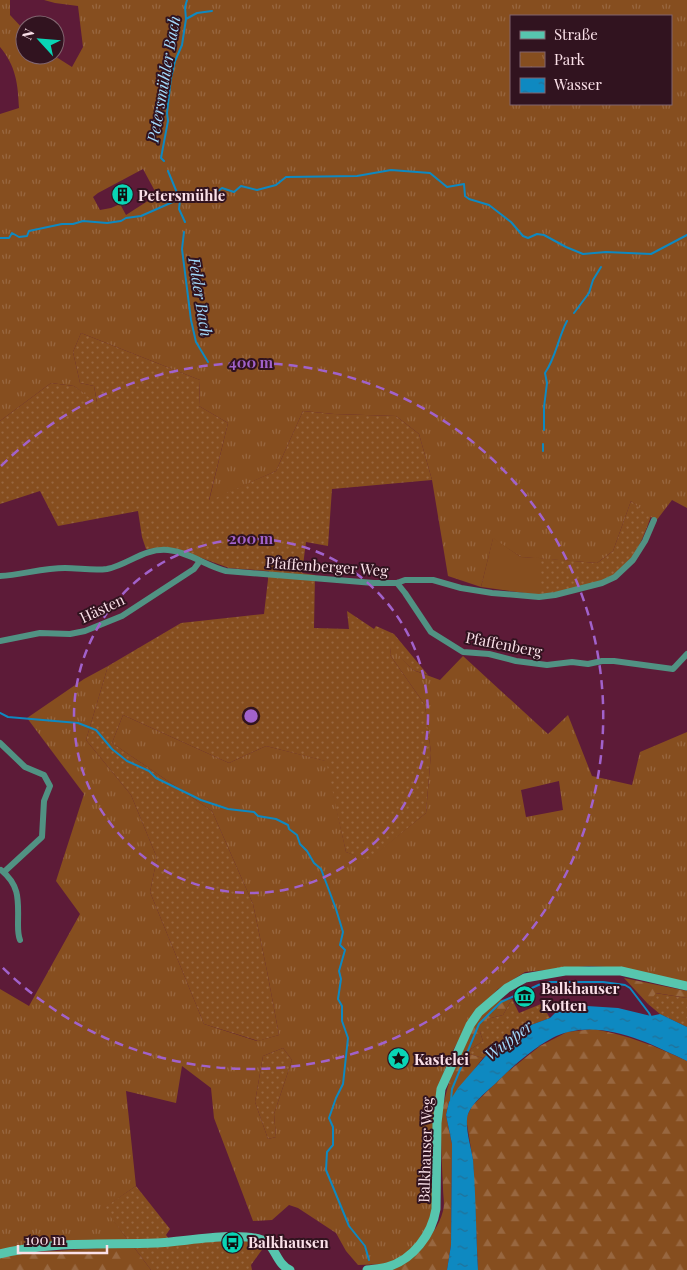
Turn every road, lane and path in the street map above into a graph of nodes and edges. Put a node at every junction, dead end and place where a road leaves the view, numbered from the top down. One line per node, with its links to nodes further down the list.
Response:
1 (654, 520): 4 (street, Pfaffenberger Weg)
2 (200, 561): 3 (street, Pfaffenberger Weg); 4 (street, Pfaffenberger Weg); 5 (street, Hästen)
3 (0, 576)
4 (397, 583): 6 (street, Pfaffenberg)
5 (0, 641)
6 (687, 654)
7 (0, 743): 8 (street)
8 (2, 870): 9 (street)
9 (20, 940)
10 (687, 986): 13 (main road, Balkhauser Weg)
11 (0, 1254): 12 (main road)
12 (290, 1270)
13 (367, 1270)

